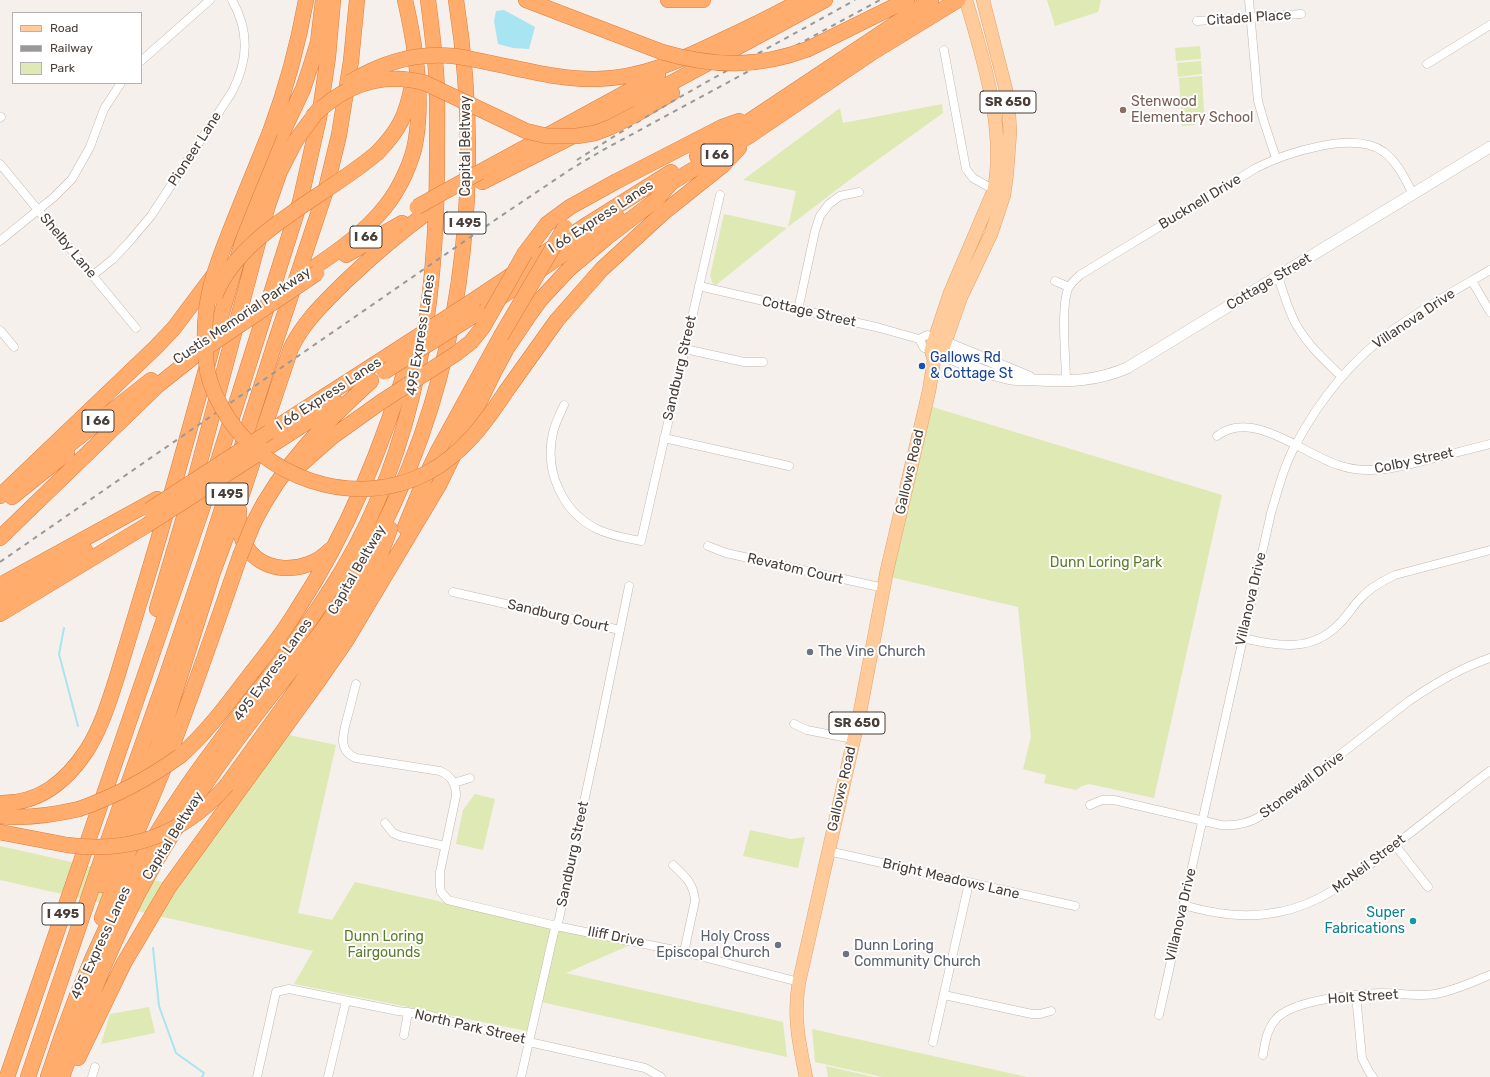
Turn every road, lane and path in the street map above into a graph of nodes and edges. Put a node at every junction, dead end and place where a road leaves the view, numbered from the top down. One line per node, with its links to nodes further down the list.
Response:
1 (210, 0): 29 (street)
2 (232, 0): 52 (street, Pioneer Lane)
3 (306, 0): 63 (highway, bridge)
4 (323, 0): 45 (highway)
5 (333, 0): 97 (highway, I 495)
6 (357, 0): 122 (highway, 495 Express Lanes / I 495)
7 (405, 0): 27 (highway)
8 (428, 0): 49 (highway, 495 Express Lanes / I 495)
9 (456, 0): 75 (highway, Capital Beltway / I 495)
10 (526, 0): 16 (highway, bridge)
11 (668, 0): 12 (highway)
12 (704, 0)
13 (802, 0): 26 (highway, I 66)
14 (825, 0): 38 (highway)
15 (839, 0): 33 (highway, bridge)
16 (907, 0)
17 (931, 0): 32 (highway, I 66 Express Lanes)
18 (958, 0): 34 (highway, I 66)
19 (966, 0): 42 (main road, Gallows Road / SR 650)
20 (1249, 0): 23 (street)
21 (984, 5): 42 (main road, Gallows Road / SR 650)
22 (1301, 14): 23 (street, Citadel Place)
23 (1251, 17): 24 (street, Citadel Place); 36 (street)
24 (1197, 21)
25 (1490, 25): 30 (street)
26 (710, 46): 33 (highway, bridge); 38 (highway, I 66)
27 (413, 47): 50 (highway); 63 (highway, bridge)
28 (944, 50): 42 (street)
29 (142, 60)
30 (1427, 64)
31 (120, 84): 46 (street)
32 (760, 114): 39 (highway); 83 (highway, I 66 Express Lanes, bridge)
33 (312, 117): 97 (highway, bridge)
34 (749, 136): 40 (highway, I 66); 63 (highway, bridge)
35 (1490, 147): 43 (street, Cottage Street)
36 (1276, 158): 43 (street, Bucknell Drive); 57 (street, Bucknell Drive)
37 (0, 164): 46 (street, Shelby Lane)
38 (481, 177): 47 (highway, I 66, bridge); 47 (highway)
39 (616, 181): 84 (highway, bridge); 89 (highway, bridge)
40 (672, 182): 69 (highway, I 66, bridge); 89 (highway)
41 (859, 192): 58 (street)
42 (999, 193): 66 (main road, Gallows Road / SR 650)
43 (1413, 194): 53 (street, Cottage Street)
44 (720, 195): 56 (street, Sandburg Street)
45 (256, 197): 79 (highway); 105 (highway)
46 (38, 210): 48 (street); 52 (street, Shelby Lane)
47 (416, 214): 50 (highway, I 66); 80 (highway)
48 (0, 241)
49 (433, 250): 86 (highway); 127 (highway, 495 Express Lanes / I 495)
50 (316, 270): 63 (highway, Custis Memorial Parkway / I 66)
51 (1490, 270): 55 (street, Villanova Drive)
52 (92, 276): 60 (street, Shelby Lane)
53 (1278, 277): 68 (street); 70 (street, Cottage Street)
54 (1055, 281): 57 (street)
55 (1472, 281): 59 (street); 68 (street, Villanova Drive)
56 (699, 286): 58 (street, Cottage Street); 65 (street, Sandburg Street)
57 (1069, 287): 70 (street)
58 (798, 310): 62 (street, Cottage Street)
59 (1490, 312)
60 (136, 328)
61 (0, 330): 64 (street)
62 (919, 339): 66 (street, Cottage Street); 66 (street, Cottage Street)
63 (199, 346): 71 (highway); 81 (highway, Custis Memorial Parkway / I 66)
64 (14, 347)
65 (685, 349): 67 (street); 74 (street, Sandburg Street)
66 (937, 349): 70 (street, Cottage Street); 92 (main road, Gallows Road / SR 650)
67 (763, 362)
68 (1342, 376): 77 (street, Villanova Drive)
69 (371, 381): 83 (highway, I 66, bridge); 84 (highway)
70 (1066, 381)
71 (158, 386): 82 (highway); 85 (highway)
72 (564, 405): 74 (street, Sandburg Street)
73 (1217, 436): 77 (street, Colby Street)
74 (664, 438): 78 (street)
75 (419, 442): 110 (highway, bridge); 139 (highway, Capital Beltway / I 495)
76 (1490, 444): 77 (street, Colby Street)
77 (1295, 445): 96 (street, Villanova Drive)
78 (789, 466)
79 (0, 496)
80 (240, 497): 86 (highway); 122 (highway)
81 (0, 500)
82 (0, 506)
83 (151, 512): 90 (highway); 94 (highway, I 66)
84 (255, 519): 127 (highway, bridge)
85 (0, 538)
86 (339, 538): 107 (highway, bridge)
87 (708, 546): 92 (street, Revatom Court)
88 (1490, 550): 96 (street)
89 (382, 579): 140 (highway)
90 (0, 585)
91 (629, 586): 95 (street, Sandburg Court)
92 (884, 588): 101 (main road, Gallows Road / SR 650)
93 (452, 592): 95 (street, Sandburg Court)
94 (2, 609)
95 (620, 630): 119 (street, Sandburg Street)
96 (1242, 638): 108 (street, Villanova Drive)
97 (150, 657): 136 (highway, I 495)
98 (1490, 658): 108 (street, Stonewall Drive)
99 (356, 684): 104 (street)
100 (794, 724): 101 (street)
101 (853, 739): 113 (main road, Gallows Road / SR 650)
102 (1490, 771): 111 (street, McNeil Street)
103 (470, 778): 104 (street)
104 (454, 783): 112 (street)
105 (0, 803)
106 (1090, 805): 108 (street, Stonewall Drive)
107 (0, 816)
108 (1202, 821): 117 (street, Villanova Drive)
109 (385, 823): 112 (street)
110 (0, 832)
111 (1395, 845): 116 (street); 117 (street, McNeil Street)
112 (445, 846): 119 (street, Iliff Drive)
113 (828, 851): 115 (street, Bright Meadows Lane); 123 (main road, Gallows Road / SR 650)
114 (673, 865): 120 (street)
115 (969, 883): 118 (street, Bright Meadows Lane); 124 (street)
116 (1428, 887)
117 (1183, 905): 130 (street, Villanova Drive)
118 (1075, 906)
119 (556, 926): 120 (street, Iliff Drive); 132 (street, Sandburg Street)
120 (684, 952): 123 (street, Iliff Drive)
121 (1490, 975): 125 (street, Holt Street)
122 (61, 980): 137 (highway, 495 Express Lanes / I 495)
123 (799, 982): 146 (main road, Gallows Road / SR 650)
124 (944, 995): 128 (street); 133 (street)
125 (1356, 995): 134 (street, Holt Street); 147 (street)
126 (346, 1001): 129 (street, North Park Street); 142 (street, North Park Street); 143 (street)
127 (73, 1004): 138 (highway, 495 Express Lanes / I 495)
128 (1051, 1010)
129 (408, 1012): 131 (street); 132 (street, North Park Street)
130 (1158, 1015)
131 (404, 1036)
132 (529, 1042): 144 (street, Sandburg Street); 145 (street, North Park Street)
133 (933, 1042)
134 (1263, 1056)
135 (95, 1067): 141 (street)
136 (7, 1077)
137 (28, 1077)
138 (48, 1077)
139 (62, 1077)
140 (70, 1077)
141 (92, 1077)
142 (257, 1077)
143 (328, 1077)
144 (521, 1077)
145 (661, 1077)
146 (806, 1077)
147 (1373, 1077)

